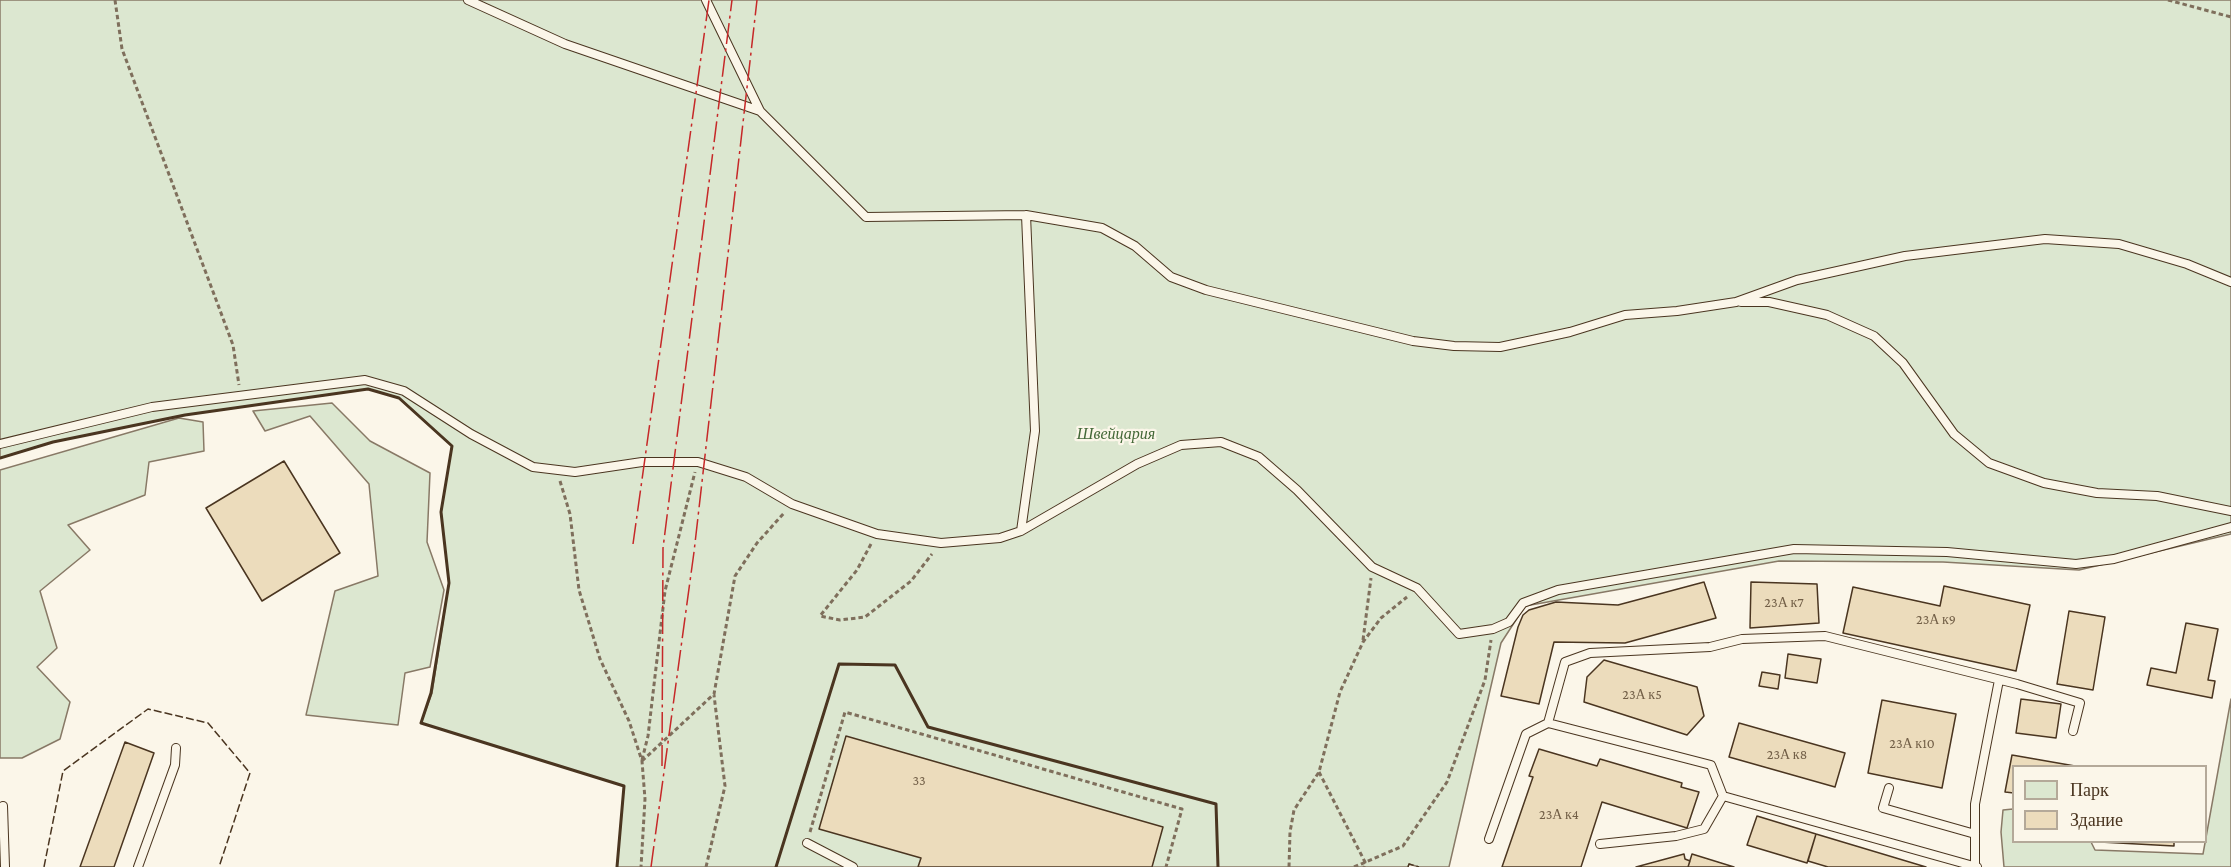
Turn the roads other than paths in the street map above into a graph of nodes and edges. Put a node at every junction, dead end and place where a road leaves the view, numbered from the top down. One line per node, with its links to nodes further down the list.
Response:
1 (468, 0): 3 (lane)
2 (706, 0): 3 (lane)
3 (760, 111): 4 (lane)
4 (1026, 215): 6 (lane); 10 (lane)
5 (2231, 282): 6 (lane)
6 (1736, 302): 8 (lane)
7 (0, 444): 10 (lane)
8 (2231, 511)
9 (2231, 527): 10 (lane)
10 (1021, 531)
11 (1999, 680): 12 (lane); 13 (lane); 18 (lane)
12 (1548, 723): 16 (lane); 19 (lane)
13 (2073, 731)
14 (176, 748): 24 (lane)
15 (1889, 788): 18 (lane)
16 (1723, 796): 21 (lane); 22 (lane)
17 (3, 806): 23 (lane)
18 (1975, 834): 22 (lane)
19 (1489, 839)
20 (807, 843): 25 (lane)
21 (1600, 844)
22 (1976, 866)
23 (4, 867)
24 (138, 867)
25 (853, 867)

